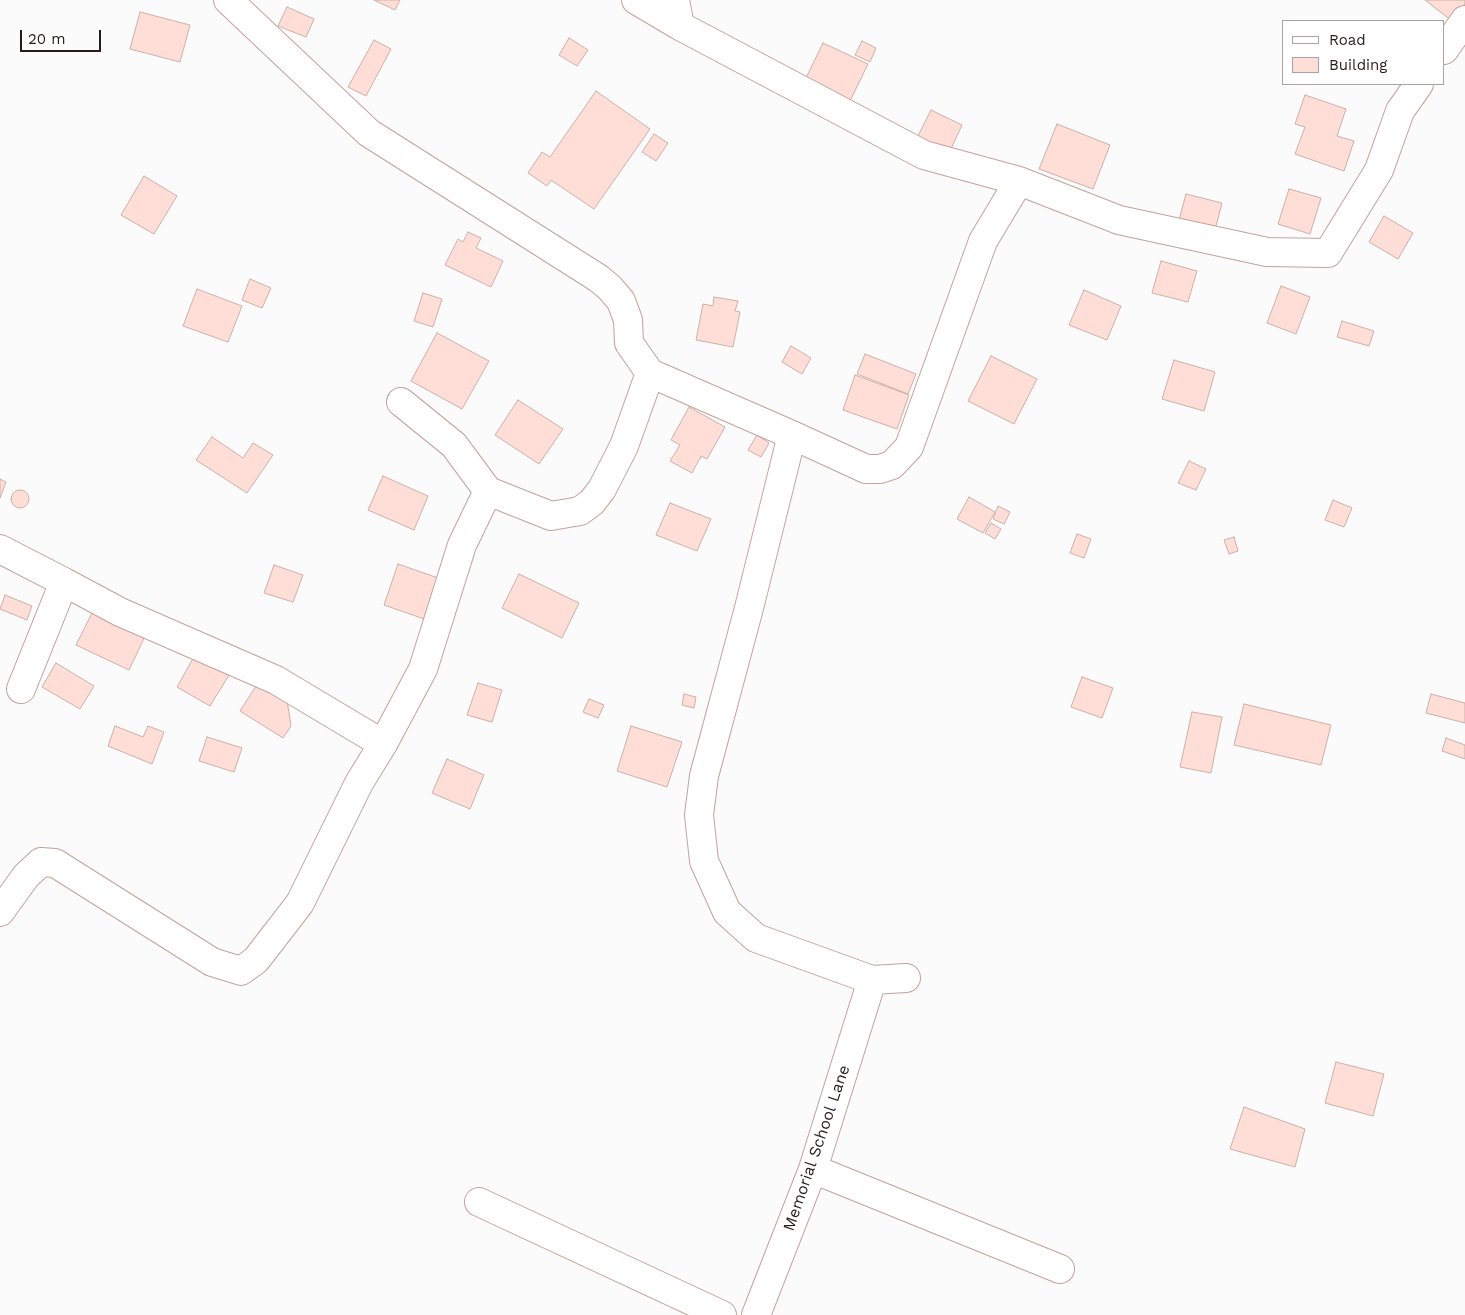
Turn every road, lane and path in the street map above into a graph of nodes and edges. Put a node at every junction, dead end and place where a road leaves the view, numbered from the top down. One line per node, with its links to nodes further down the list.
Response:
1 (228, 0): 9 (street)
2 (636, 0): 5 (street)
3 (675, 0): 5 (street)
4 (1465, 20): 6 (street)
5 (680, 26): 8 (street)
6 (1445, 49)
7 (1418, 85): 8 (street)
8 (1019, 181): 11 (street)
9 (650, 373): 11 (street); 12 (street)
10 (400, 402): 12 (street)
11 (792, 435): 19 (street)
12 (488, 491): 16 (street)
13 (0, 549): 14 (street)
14 (64, 582): 15 (street); 16 (street)
15 (21, 689)
16 (383, 744): 17 (street)
17 (0, 912)
18 (906, 978): 19 (street)
19 (872, 980): 20 (street, Memorial School Lane)
20 (813, 1168): 22 (street); 24 (street, Memorial School Lane)
21 (479, 1202): 23 (street)
22 (1060, 1269)
23 (722, 1315)
24 (756, 1315)

